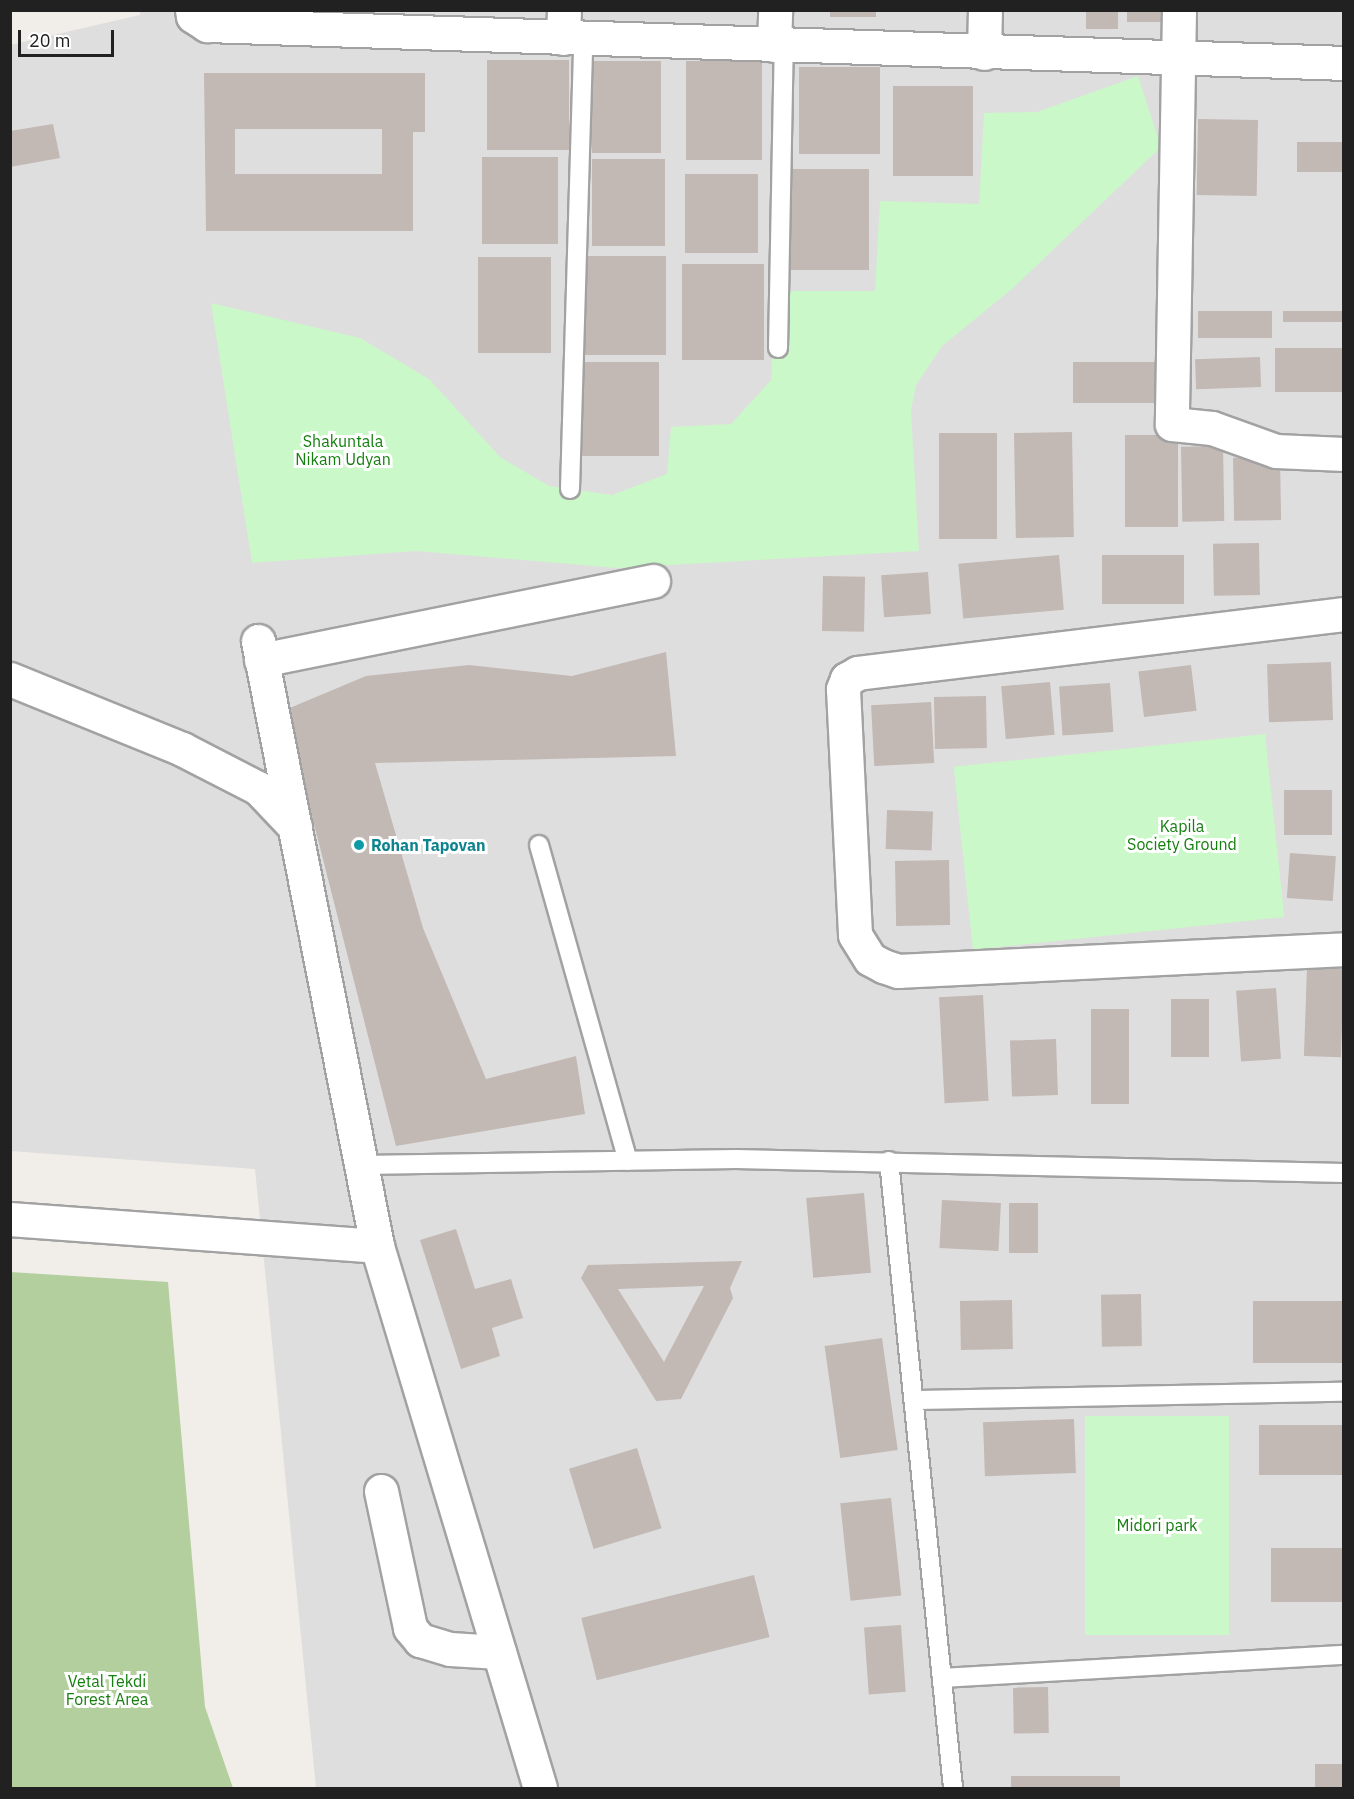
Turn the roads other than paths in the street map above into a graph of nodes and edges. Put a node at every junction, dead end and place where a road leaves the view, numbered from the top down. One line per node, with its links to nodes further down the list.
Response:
1 (192, 10): 5 (street)
2 (774, 10): 7 (street)
3 (985, 10): 8 (street)
4 (1179, 10): 9 (street)
5 (371, 21): 6 (street)
6 (570, 29): 7 (street); 13 (lane)
7 (779, 45): 8 (street); 11 (lane)
8 (984, 53): 9 (street)
9 (1178, 59): 10 (street); 12 (street)
10 (1344, 63)
11 (778, 348)
12 (1344, 454)
13 (570, 489)
14 (653, 581): 17 (street)
15 (1344, 614): 19 (street)
16 (10, 679): 17 (street)
17 (295, 827): 22 (street)
18 (539, 844): 20 (lane)
19 (1344, 949)
20 (628, 1161): 21 (lane); 22 (lane)
21 (889, 1161): 23 (lane); 27 (lane)
22 (362, 1165): 25 (street)
23 (1344, 1173)
24 (10, 1220): 25 (street)
25 (377, 1246): 29 (street)
26 (1344, 1392): 27 (lane)
27 (914, 1400): 31 (lane)
28 (381, 1491): 29 (street)
29 (499, 1652): 32 (street)
30 (1344, 1655): 31 (lane)
31 (942, 1678): 33 (lane)
32 (540, 1788)
33 (953, 1788)

